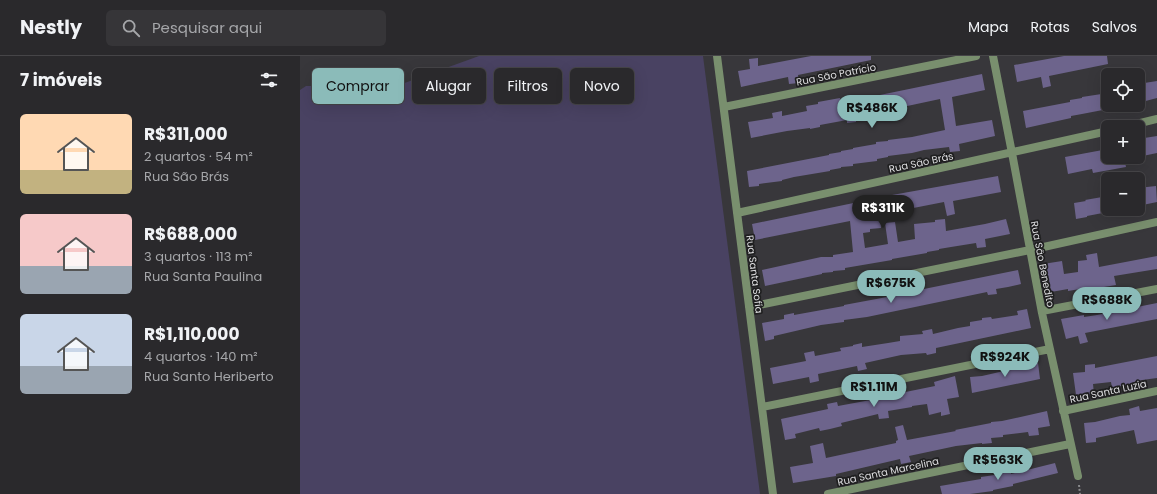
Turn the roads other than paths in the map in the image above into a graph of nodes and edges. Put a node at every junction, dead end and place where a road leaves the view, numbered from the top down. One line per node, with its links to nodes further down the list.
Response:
1 (717, 56): 4 (street, Rua Santa Sofia)
2 (976, 56): 4 (street, Rua São Patrício)
3 (992, 56): 8 (street, Rua São Benedito)
4 (724, 107): 9 (street, Rua Santa Sofia)
5 (1157, 119): 6 (street)
6 (1145, 122)
7 (1101, 133): 8 (street, Rua São Brás)
8 (1012, 153): 9 (street, Rua São Brás); 11 (street, Rua São Benedito)
9 (737, 213): 13 (street, Rua Santa Sofia)
10 (1157, 222): 11 (street)
11 (1030, 250): 13 (street); 14 (street, Rua São Benedito)
12 (1157, 289): 14 (street)
13 (749, 307): 17 (street, Rua Santa Sofia)
14 (1042, 311): 15 (street, Rua São Benedito)
15 (1050, 348): 17 (street); 18 (street, Rua São Benedito)
16 (1157, 391): 18 (street, Rua Santa Luzia)
17 (762, 407): 21 (street, Rua Santa Sofia)
18 (1063, 410): 19 (street, Rua São Benedito)
19 (1070, 444): 20 (street, Rua São Benedito); 22 (street, Rua Santa Marcelina)
20 (1078, 476)
21 (773, 494)
22 (828, 494)

